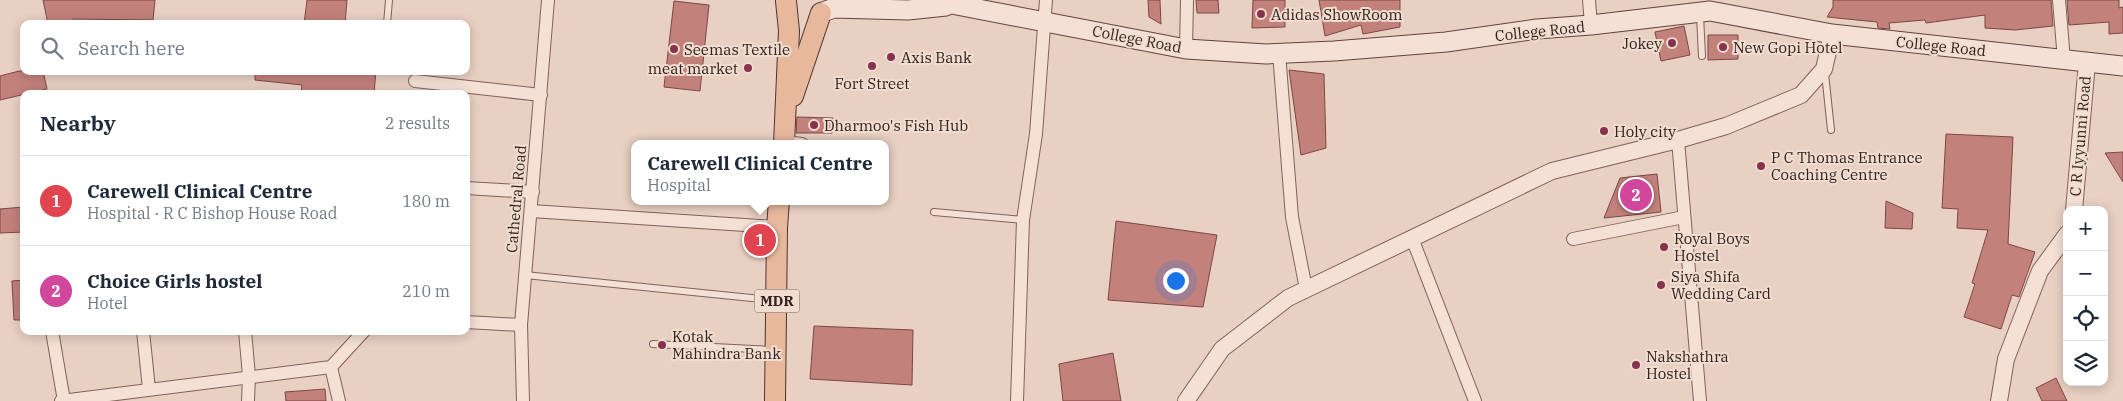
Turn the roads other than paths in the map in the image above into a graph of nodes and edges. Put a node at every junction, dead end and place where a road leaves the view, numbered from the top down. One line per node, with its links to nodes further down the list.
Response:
1 (389, 0): 12 (lane)
2 (548, 0): 24 (street, Cathedral Road)
3 (932, 0): 9 (main road, College Road)
4 (1046, 0): 13 (street)
5 (1187, 0): 16 (street)
6 (1588, 0): 14 (street)
7 (2059, 0): 19 (street)
8 (786, 1): 11 (main road); 25 (main road)
9 (957, 4): 11 (main road); 13 (main road, College Road)
10 (1710, 6): 14 (main road, College Road); 15 (main road, College Road); 18 (lane)
11 (824, 8): 25 (main road)
12 (387, 20)
13 (1044, 21): 16 (main road, College Road); 36 (street)
14 (1591, 25): 17 (main road, College Road)
15 (1832, 34): 19 (main road, College Road); 22 (street)
16 (1186, 49): 17 (main road, College Road)
17 (1279, 53): 42 (street)
18 (1702, 56)
19 (2064, 60): 20 (main road, College Road)
20 (2086, 63): 21 (main road, College Road); 32 (street, C R Iyyunni Road)
21 (2123, 66)
22 (1824, 69): 26 (lane); 28 (street)
23 (415, 82): 24 (street)
24 (541, 95): 30 (street, Cathedral Road)
25 (787, 112): 27 (main road)
26 (1831, 130)
27 (790, 140)
28 (1678, 140): 35 (street); 38 (street)
29 (470, 188): 30 (street)
30 (533, 192): 33 (street, Cathedral Road)
31 (779, 205): 37 (main road, MDR)
32 (2074, 206)
33 (531, 211): 37 (street); 41 (street, Cathedral Road)
34 (934, 212): 36 (lane)
35 (1684, 217): 39 (street); 63 (street)
36 (1024, 220): 60 (street)
37 (777, 227): 43 (main road, MDR)
38 (1412, 238): 42 (street); 62 (street)
39 (1573, 239)
40 (2063, 239): 64 (street)
41 (525, 274): 43 (lane); 45 (street, Cathedral Road)
42 (1306, 289): 61 (street)
43 (777, 300): 51 (main road, MDR)
44 (470, 322): 45 (street)
45 (521, 325): 58 (street, Cathedral Road)
46 (53, 335): 55 (street)
47 (143, 335): 54 (street)
48 (245, 335): 53 (street)
49 (360, 335): 52 (street)
50 (653, 344): 51 (lane)
51 (776, 350): 59 (main road, MDR)
52 (330, 367): 53 (street); 57 (street)
53 (249, 376): 54 (street); 56 (street)
54 (149, 389): 55 (street)
55 (63, 401)
56 (248, 401)
57 (339, 401)
58 (523, 401)
59 (775, 401)
60 (1017, 401)
61 (1186, 401)
62 (1475, 401)
63 (1700, 401)
64 (1999, 401)

